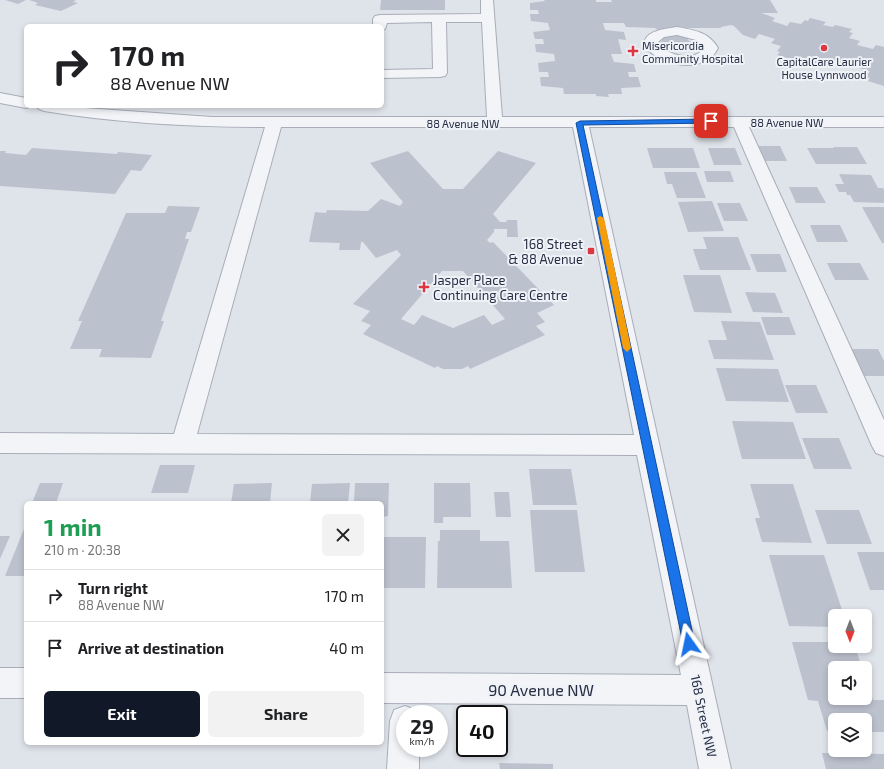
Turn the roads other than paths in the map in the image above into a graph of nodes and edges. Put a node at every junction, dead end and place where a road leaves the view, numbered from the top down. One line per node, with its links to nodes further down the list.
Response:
1 (487, 0): 3 (street)
2 (439, 18): 3 (street); 4 (street); 5 (street)
3 (488, 18): 12 (street)
4 (380, 24)
5 (384, 74)
6 (0, 98): 7 (street)
7 (24, 103)
8 (56, 108): 9 (street, 88 Avenue NW)
9 (275, 121): 12 (street, 88 Avenue NW); 15 (street)
10 (739, 121): 11 (street, 88 Avenue NW); 13 (street, 88 Avenue NW); 17 (street)
11 (884, 122)
12 (495, 123): 13 (street, 88 Avenue NW)
13 (580, 123): 16 (street, 168 Street NW)
14 (0, 443): 15 (street)
15 (183, 444): 16 (street)
16 (647, 445): 20 (street, 168 Street NW)
17 (884, 446)
18 (0, 683): 19 (street)
19 (24, 683)
20 (699, 690): 21 (street, 90 Avenue NW); 24 (street, 168 Street NW)
21 (398, 696)
22 (404, 757): 23 (street)
23 (403, 769)
24 (715, 769)

